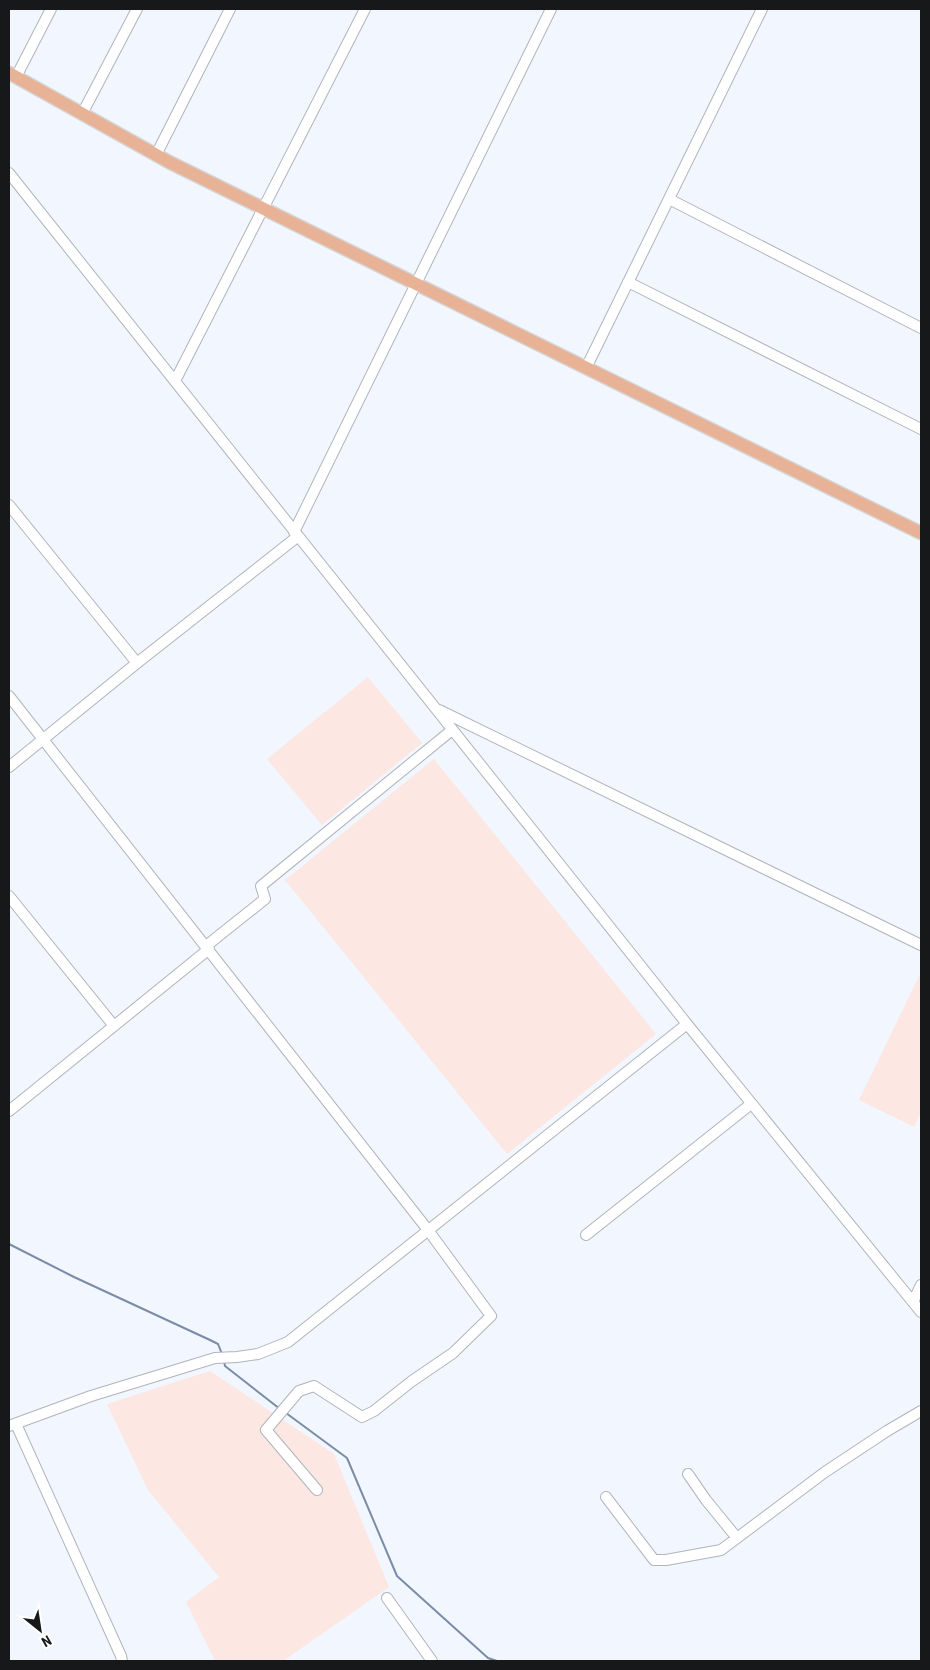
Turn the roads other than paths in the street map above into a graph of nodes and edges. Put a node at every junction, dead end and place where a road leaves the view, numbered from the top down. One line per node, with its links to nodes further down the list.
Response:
1 (51, 9): 7 (street)
2 (137, 9): 8 (street)
3 (230, 9): 9 (street)
4 (365, 9): 12 (street)
5 (551, 9): 14 (street)
6 (762, 9): 11 (street)
7 (13, 75): 8 (main road)
8 (82, 114): 9 (main road)
9 (156, 155): 12 (main road)
10 (9, 173): 17 (street)
11 (669, 200): 13 (street); 15 (street)
12 (264, 209): 14 (main road); 17 (street)
13 (628, 282): 16 (street); 18 (street)
14 (416, 284): 16 (main road); 21 (street)
15 (921, 328)
16 (586, 368): 20 (main road)
17 (175, 382): 21 (street)
18 (921, 429)
19 (9, 505): 22 (street)
20 (921, 533)
21 (295, 534): 22 (street); 24 (street)
22 (137, 663): 26 (street)
23 (9, 696): 26 (street)
24 (435, 709): 25 (street); 29 (street)
25 (452, 730): 30 (street); 31 (street)
26 (43, 740): 27 (street); 30 (street)
27 (9, 768)
28 (9, 896): 32 (street)
29 (921, 945)
30 (208, 947): 32 (street); 35 (street)
31 (687, 1024): 33 (street); 35 (street)
32 (114, 1026): 34 (street)
33 (751, 1104): 36 (street); 38 (street)
34 (9, 1111)
35 (428, 1230): 41 (street); 43 (street)
36 (586, 1234)
37 (921, 1285): 38 (street)
38 (913, 1302): 39 (street)
39 (921, 1312)
40 (921, 1411): 45 (street)
41 (12, 1425): 48 (street)
42 (688, 1474): 45 (street)
43 (317, 1490)
44 (606, 1497): 45 (street)
45 (736, 1538)
46 (387, 1598): 47 (street)
47 (429, 1660)
48 (122, 1661)

